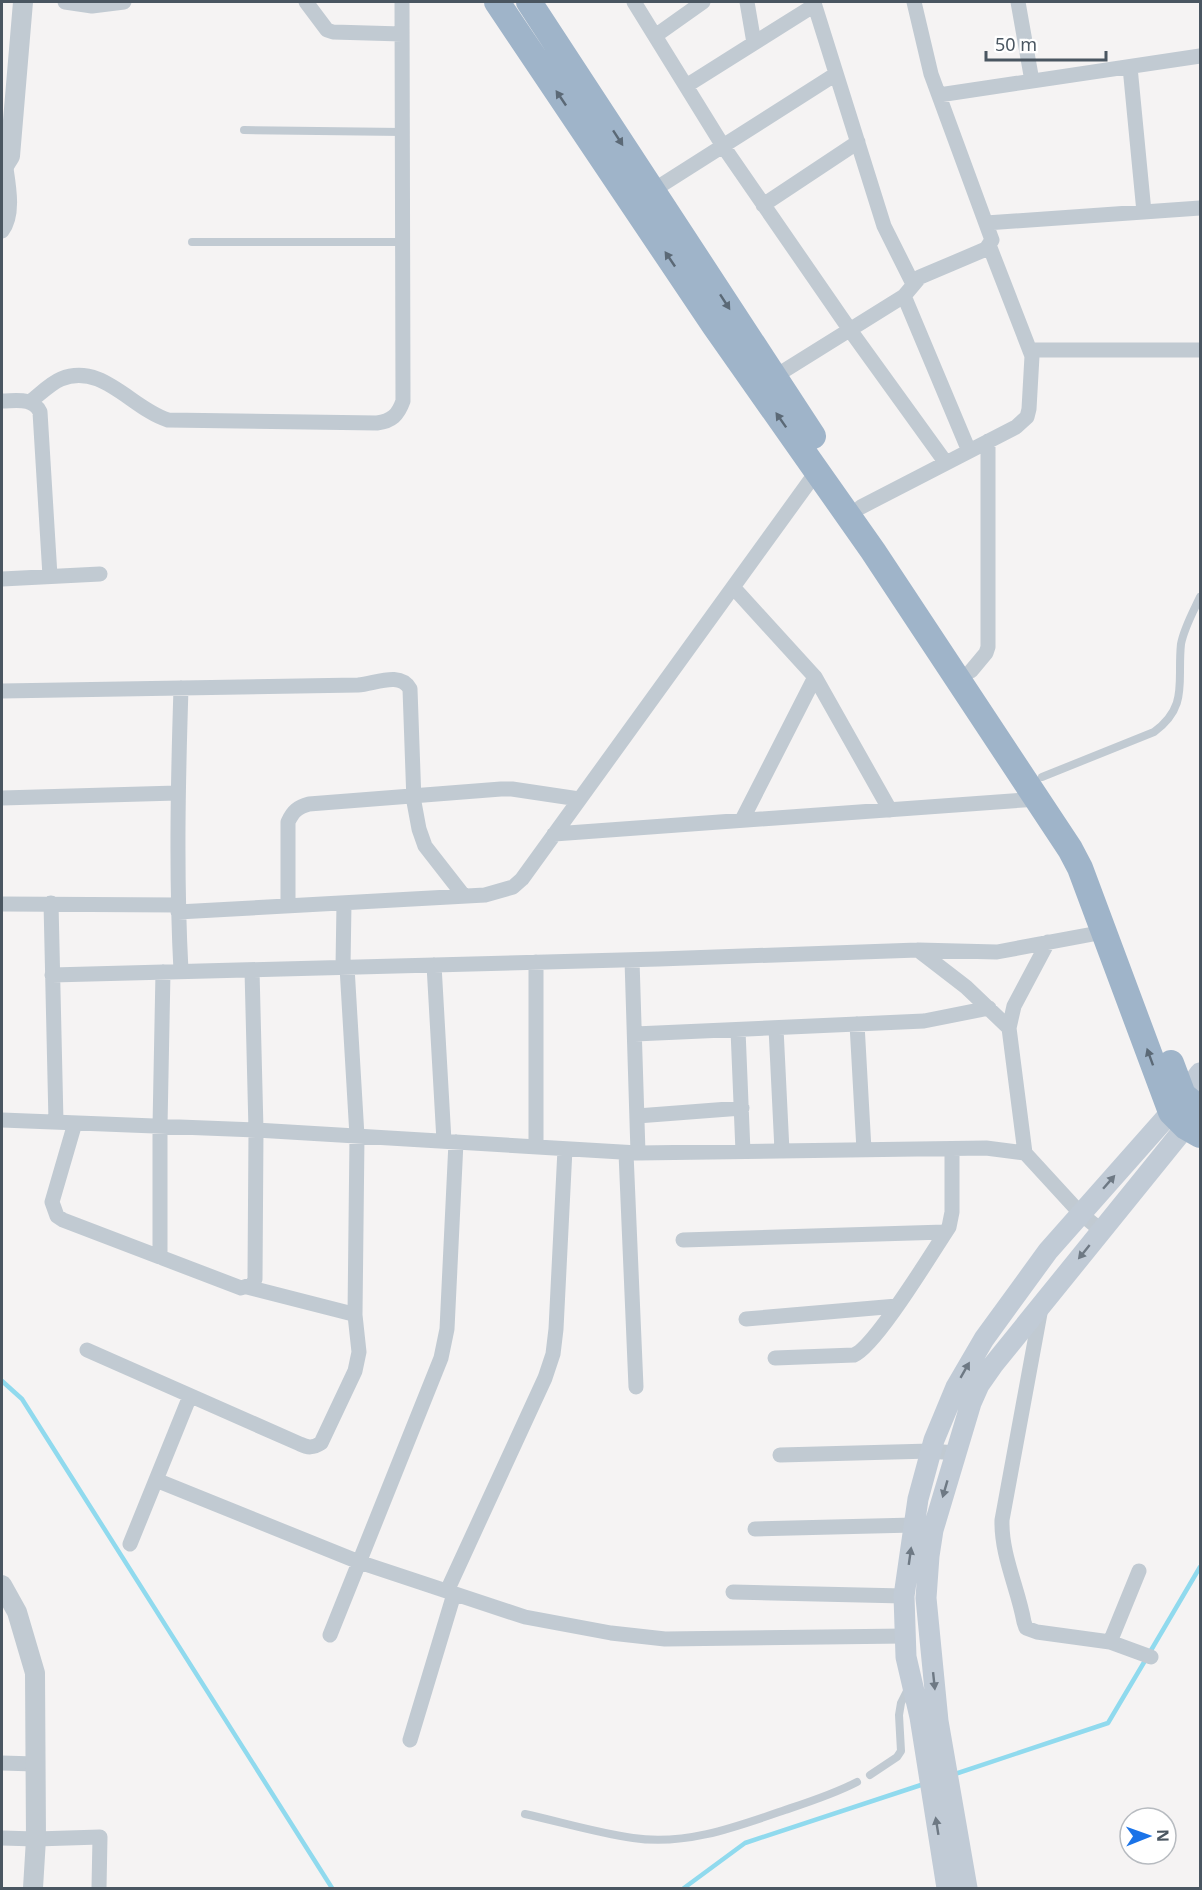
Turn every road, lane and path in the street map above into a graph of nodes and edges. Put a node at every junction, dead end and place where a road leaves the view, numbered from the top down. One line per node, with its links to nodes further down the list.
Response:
1 (23, 2): 29 (street)
2 (66, 2): 3 (street)
3 (124, 2)
4 (306, 2): 14 (street)
5 (402, 2): 14 (street)
6 (497, 2): 19 (highway)
7 (529, 2): 17 (highway)
8 (634, 2): 15 (street)
9 (704, 2): 15 (street)
10 (747, 2): 16 (street)
11 (814, 2): 16 (street); 21 (street)
12 (914, 2): 24 (street)
13 (1018, 2): 22 (street)
14 (402, 34): 26 (street)
15 (655, 36): 23 (street)
16 (754, 43): 23 (street)
17 (557, 44): 19 (highway); 30 (highway, one-way to 30)
18 (1200, 56): 20 (street)
19 (534, 58): 49 (highway, one-way to 19)
20 (1130, 67): 22 (street); 33 (street)
21 (836, 74): 27 (street); 28 (street)
22 (1032, 81): 24 (street)
23 (686, 86): 28 (street)
24 (939, 95): 34 (street)
25 (244, 130): 26 (lane)
26 (402, 132): 37 (street)
27 (858, 142): 31 (street); 39 (street)
28 (723, 146): 30 (street); 31 (street)
29 (4, 166): 35 (street)
30 (652, 190): 43 (highway, one-way to 43)
31 (763, 205): 40 (street)
32 (1200, 208): 33 (street)
33 (1144, 212): 34 (street)
34 (986, 223): 38 (street)
35 (2, 231)
36 (192, 242): 37 (lane)
37 (403, 242): 45 (street)
38 (990, 245): 39 (street); 41 (street)
39 (908, 290): 40 (street); 47 (street)
40 (850, 330): 43 (street); 48 (street)
41 (1030, 350): 42 (street); 46 (street)
42 (1200, 350)
43 (774, 377): 50 (highway)
44 (2, 401): 45 (street)
45 (31, 401): 52 (street)
46 (988, 441): 47 (street); 56 (street)
47 (969, 451): 48 (street)
48 (946, 463): 50 (street)
49 (817, 471): 54 (street); 60 (highway)
50 (861, 507): 56 (highway)
51 (100, 574): 52 (street)
52 (50, 576): 53 (street)
53 (2, 579)
54 (733, 587): 57 (street); 64 (street)
55 (1200, 597): 60 (lane)
56 (971, 671): 60 (highway)
57 (815, 677): 65 (street); 66 (street)
58 (181, 688): 59 (street); 61 (street); 62 (street)
59 (2, 691)
60 (1040, 788): 65 (street); 74 (highway); 85 (highway)
61 (177, 793): 63 (street); 73 (street)
62 (414, 796): 64 (street); 68 (street); 72 (street)
63 (2, 798)
64 (579, 800): 67 (street)
65 (890, 810): 66 (street)
66 (742, 820): 67 (street)
67 (555, 834): 68 (street)
68 (464, 896): 70 (street)
69 (51, 903): 71 (street); 73 (street); 84 (street)
70 (344, 903): 72 (street); 80 (street)
71 (2, 904)
72 (288, 906): 73 (street)
73 (178, 908): 82 (street)
74 (1104, 932): 75 (street); 85 (highway)
75 (1048, 942): 76 (street); 89 (street)
76 (918, 950): 77 (street); 86 (street)
77 (632, 960): 78 (street); 91 (street)
78 (536, 962): 79 (street); 103 (street)
79 (434, 965): 80 (street); 102 (street)
80 (345, 967): 81 (street); 101 (street)
81 (252, 970): 82 (street); 100 (street)
82 (181, 971): 83 (street)
83 (163, 972): 84 (street); 99 (street)
84 (52, 975): 97 (street)
85 (1138, 999): 95 (highway)
86 (989, 1008): 87 (street); 89 (street)
87 (857, 1024): 88 (street); 106 (street)
88 (776, 1028): 90 (street); 107 (street)
89 (1009, 1028): 110 (street)
90 (738, 1030): 91 (street); 93 (street)
91 (634, 1034): 94 (street)
92 (1200, 1073): 95 (main road)
93 (742, 1108): 94 (street); 108 (street)
94 (637, 1116): 109 (street)
95 (1188, 1116): 111 (main road, one-way to 95); 112 (main road)
96 (2, 1120): 97 (street)
97 (56, 1122): 98 (street)
98 (75, 1123): 99 (street); 115 (street)
99 (160, 1126): 100 (street); 115 (street)
100 (256, 1130): 101 (street); 116 (street)
101 (357, 1136): 102 (street); 124 (street)
102 (450, 1142): 103 (street); 132 (street)
103 (537, 1147): 104 (street)
104 (565, 1149): 109 (street); 136 (street)
105 (952, 1149): 106 (street); 110 (street); 113 (street)
106 (864, 1150): 107 (street)
107 (782, 1151): 108 (street)
108 (744, 1152): 109 (street)
109 (632, 1153): 123 (street)
110 (1025, 1154): 111 (street)
111 (1081, 1214): 112 (street); 125 (main road, one-way to 111)
112 (1102, 1231): 117 (main road, one-way to 117)
113 (945, 1232): 114 (street); 118 (street)
114 (683, 1240)
115 (159, 1257): 116 (street)
116 (248, 1287): 119 (street)
117 (1042, 1305): 126 (main road); 140 (street)
118 (897, 1306): 120 (street); 122 (street)
119 (349, 1313)
120 (746, 1320)
121 (87, 1350): 124 (street)
122 (775, 1358)
123 (636, 1387)
124 (190, 1396): 128 (street)
125 (931, 1451): 126 (street); 127 (street); 129 (main road)
126 (955, 1453): 143 (main road, one-way to 143)
127 (780, 1455)
128 (156, 1480): 131 (street); 132 (street)
129 (914, 1525): 130 (street); 137 (main road, one-way to 129)
130 (755, 1529)
131 (130, 1544)
132 (360, 1562): 136 (street); 138 (street)
133 (1139, 1571): 140 (street)
134 (2, 1584): 146 (street)
135 (732, 1592): 137 (street)
136 (451, 1593): 139 (street); 144 (street)
137 (904, 1596): 139 (main road)
138 (330, 1635)
139 (906, 1636): 142 (main road)
140 (1110, 1642): 141 (street)
141 (1151, 1657)
142 (912, 1682): 143 (main road); 147 (lane)
143 (929, 1719): 152 (main road)
144 (410, 1740)
145 (2, 1763): 146 (street)
146 (35, 1764): 151 (street)
147 (870, 1774)
148 (857, 1782): 149 (lane)
149 (525, 1814)
150 (2, 1838): 151 (street)
151 (36, 1839): 153 (street); 154 (street)
152 (957, 1887)
153 (33, 1888)
154 (99, 1888)

